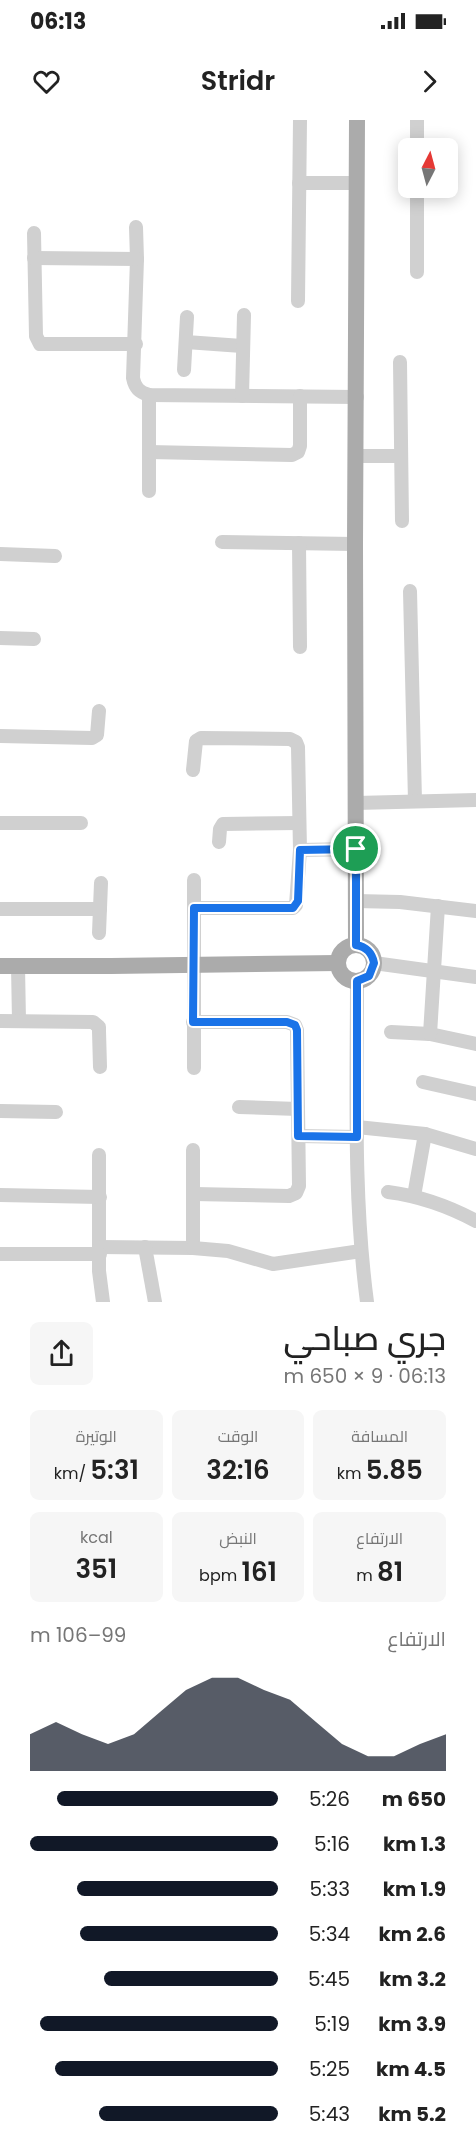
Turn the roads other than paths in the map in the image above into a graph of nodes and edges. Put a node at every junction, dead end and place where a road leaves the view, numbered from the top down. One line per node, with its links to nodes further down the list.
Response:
1 (300, 120): 5 (street)
2 (357, 120): 6 (main road)
3 (417, 120): 4 (street)
4 (417, 138)
5 (299, 183): 6 (street); 13 (street)
6 (357, 183): 24 (main road)
7 (417, 198): 12 (street)
8 (136, 227): 11 (street)
9 (34, 233): 10 (street)
10 (34, 258): 11 (street); 17 (street)
11 (137, 259): 17 (street)
12 (417, 272)
13 (298, 301)
14 (244, 315): 18 (street)
15 (187, 317): 16 (street)
16 (186, 342): 18 (street); 20 (street)
17 (136, 344): 21 (street)
18 (242, 346): 22 (street)
19 (400, 362): 27 (street)
20 (184, 370)
21 (149, 395): 22 (street); 25 (street)
22 (242, 396): 23 (street)
23 (300, 396): 24 (street); 25 (street)
24 (357, 397): 26 (main road)
25 (149, 452): 28 (street)
26 (356, 456): 27 (street); 32 (main road)
27 (401, 456): 29 (street)
28 (149, 491)
29 (402, 521)
30 (222, 542): 31 (street)
31 (299, 543): 32 (street); 38 (street)
32 (355, 544): 44 (main road)
33 (0, 554): 34 (street)
34 (55, 556)
35 (410, 591): 42 (street)
36 (0, 638): 37 (street)
37 (34, 639)
38 (300, 647)
39 (99, 711): 40 (street)
40 (0, 736)
41 (193, 770): 47 (street)
42 (415, 801): 43 (street); 44 (street)
43 (476, 801)
44 (356, 803): 49 (main road)
45 (0, 823): 46 (street)
46 (81, 823)
47 (299, 823): 48 (street); 50 (street)
48 (219, 842)
49 (356, 849): 50 (street); 53 (main road)
50 (300, 850): 55 (street)
51 (194, 880): 55 (street)
52 (101, 883): 57 (street)
53 (356, 901): 54 (street); 60 (main road)
54 (438, 906): 58 (street); 66 (street)
55 (194, 908): 63 (street)
56 (0, 909): 57 (street)
57 (100, 909): 59 (street)
58 (476, 912)
59 (99, 933)
60 (356, 945): 61 (main road); 62 (main road)
61 (338, 963): 63 (main road); 68 (main road)
62 (374, 963): 66 (street); 68 (main road)
63 (194, 965): 65 (main road); 71 (street)
64 (0, 966): 65 (main road)
65 (18, 966): 70 (street)
66 (434, 970): 67 (street); 73 (street)
67 (476, 977)
68 (357, 981): 83 (street)
69 (0, 1021): 70 (street)
70 (19, 1021): 75 (street)
71 (193, 1022): 76 (street); 80 (street)
72 (391, 1032): 73 (street)
73 (430, 1034): 74 (street)
74 (476, 1044)
75 (100, 1067)
76 (195, 1068)
77 (423, 1082): 78 (street)
78 (476, 1094)
79 (239, 1107): 80 (street)
80 (298, 1109): 85 (street)
81 (0, 1111): 82 (street)
82 (56, 1112)
83 (357, 1132): 84 (street); 85 (street); 98 (street)
84 (425, 1134): 86 (street); 92 (street)
85 (298, 1136): 90 (street)
86 (476, 1149)
87 (193, 1150): 90 (street)
88 (99, 1155): 93 (street)
89 (388, 1192): 92 (street)
90 (194, 1194): 96 (street)
91 (0, 1196): 93 (street)
92 (414, 1196): 94 (street)
93 (100, 1197): 97 (street)
94 (476, 1221)
95 (145, 1247): 96 (street); 97 (street); 101 (street)
96 (193, 1248): 98 (street)
97 (100, 1250): 99 (street); 100 (street)
98 (361, 1251): 102 (street)
99 (0, 1254)
100 (103, 1302)
101 (154, 1302)
102 (367, 1302)

